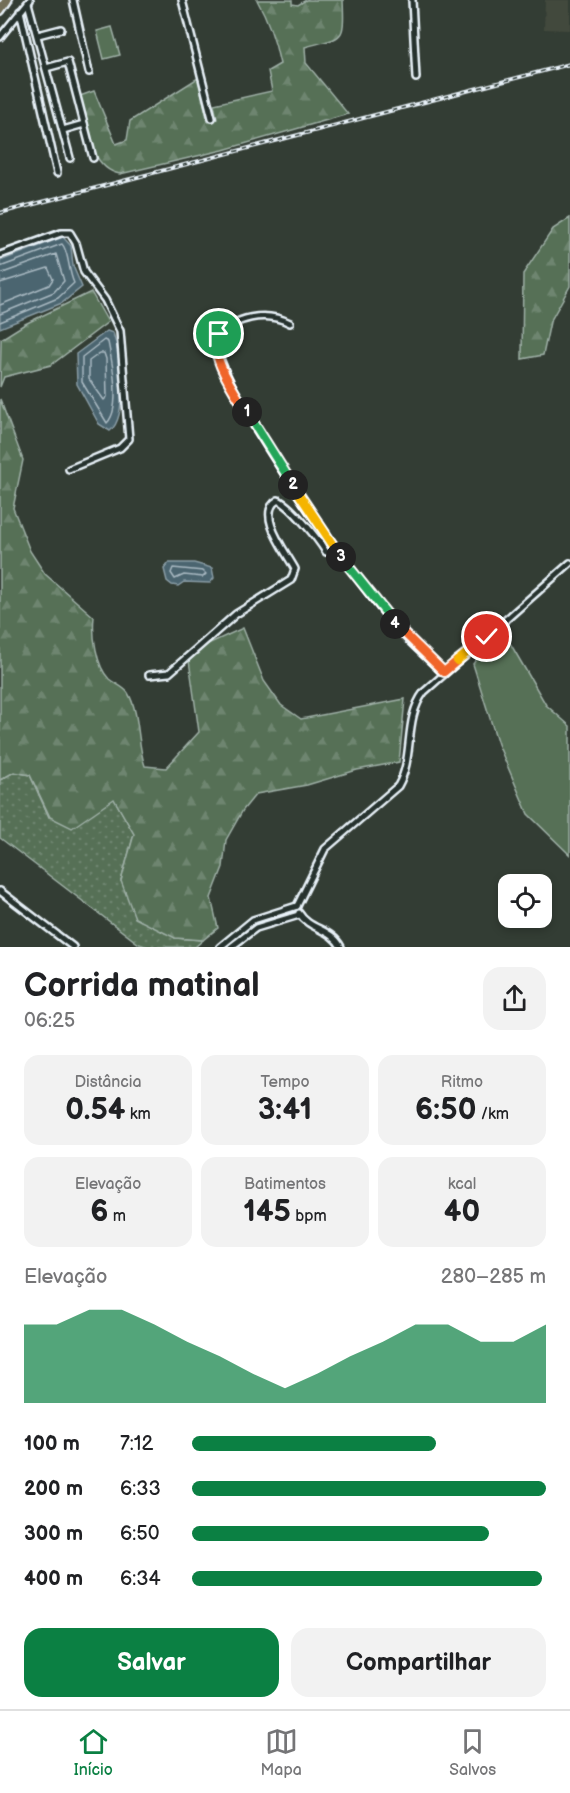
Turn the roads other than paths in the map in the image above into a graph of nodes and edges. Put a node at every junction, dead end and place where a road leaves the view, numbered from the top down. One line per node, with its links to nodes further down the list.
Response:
1 (7, 0): 6 (main road)
2 (73, 0): 13 (street)
3 (182, 0): 15 (street)
4 (412, 0): 14 (street)
5 (29, 2): 7 (street); 10 (street)
6 (0, 10)
7 (20, 11): 8 (street); 20 (street)
8 (3, 28): 11 (street)
9 (60, 29): 10 (street)
10 (38, 35): 12 (street)
11 (0, 37)
12 (46, 68): 16 (street); 17 (street)
13 (89, 72)
14 (416, 78)
15 (212, 118)
16 (84, 124): 17 (street); 19 (street)
17 (63, 130): 18 (street)
18 (70, 158)
19 (93, 158)
20 (57, 173)
21 (0, 255): 23 (street)
22 (290, 324): 24 (street)
23 (69, 469)
24 (337, 553): 28 (street); 29 (street)
25 (570, 563): 26 (street)
26 (487, 637): 27 (street); 28 (street)
27 (489, 646)
28 (444, 672): 31 (street)
29 (149, 675)
30 (0, 891): 38 (street)
31 (297, 906): 32 (street); 33 (street)
32 (299, 915): 34 (street); 39 (street)
33 (253, 920): 34 (street); 35 (street)
34 (256, 928): 36 (street)
35 (230, 936): 36 (street); 37 (street)
36 (234, 945)
37 (220, 946)
38 (73, 947)
39 (341, 947)

